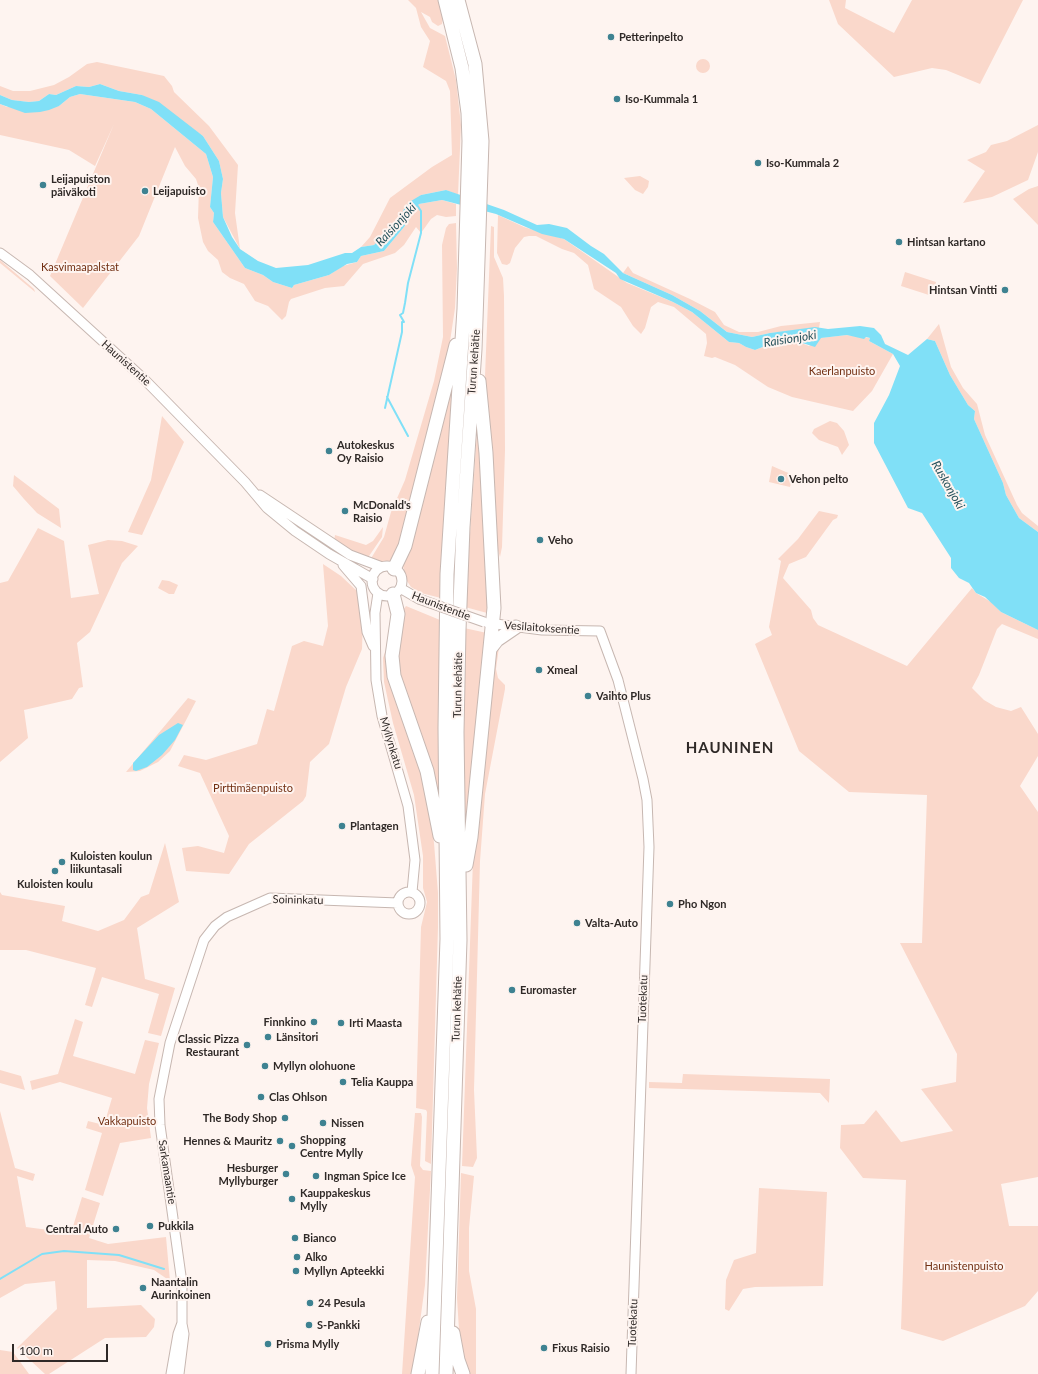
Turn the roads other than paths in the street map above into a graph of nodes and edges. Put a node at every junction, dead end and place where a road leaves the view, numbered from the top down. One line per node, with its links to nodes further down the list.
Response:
1 (446, 0): 3 (highway, Turun kehätie)
2 (458, 0): 3 (highway, Turun kehätie)
3 (475, 170): 5 (highway, Turun kehätie); 6 (highway, Turun kehätie)
4 (0, 253): 7 (street, Haunistentie)
5 (464, 309): 9 (highway); 18 (highway, Turun kehätie)
6 (475, 350): 13 (highway); 20 (highway, Turun kehätie)
7 (244, 482): 8 (street, Haunistentie); 9 (street, Haunistentie)
8 (338, 559): 10 (street, Haunistentie); 17 (street)
9 (388, 568): 10 (street); 11 (street)
10 (372, 579): 12 (street)
11 (396, 591): 12 (street); 13 (street, Haunistentie, bridge); 18 (highway)
12 (378, 593): 17 (street, Myllynkatu)
13 (488, 623): 14 (street, Vesilaitoksentie); 16 (highway)
14 (516, 627): 15 (street, Vesilaitoksentie); 16 (highway)
15 (600, 631): 32 (street, Tuotekatu)
16 (490, 649): 20 (highway)
17 (374, 650): 19 (street, Myllynkatu)
18 (447, 873): 23 (highway, Turun kehätie)
19 (412, 892): 21 (street); 21 (street)
20 (460, 896): 24 (highway, Turun kehätie)
21 (398, 903): 22 (street, Soininkatu)
22 (208, 933): 25 (street, Sarkamaantie)
23 (436, 1279): 28 (highway); 29 (highway, Turun kehätie)
24 (448, 1300): 30 (highway, Turun kehätie); 31 (highway)
25 (182, 1323): 26 (street, Sarkamaantie); 27 (street, Sarkamaantie)
26 (171, 1374)
27 (178, 1374)
28 (418, 1374)
29 (432, 1374)
30 (446, 1374)
31 (463, 1374)
32 (631, 1374)

